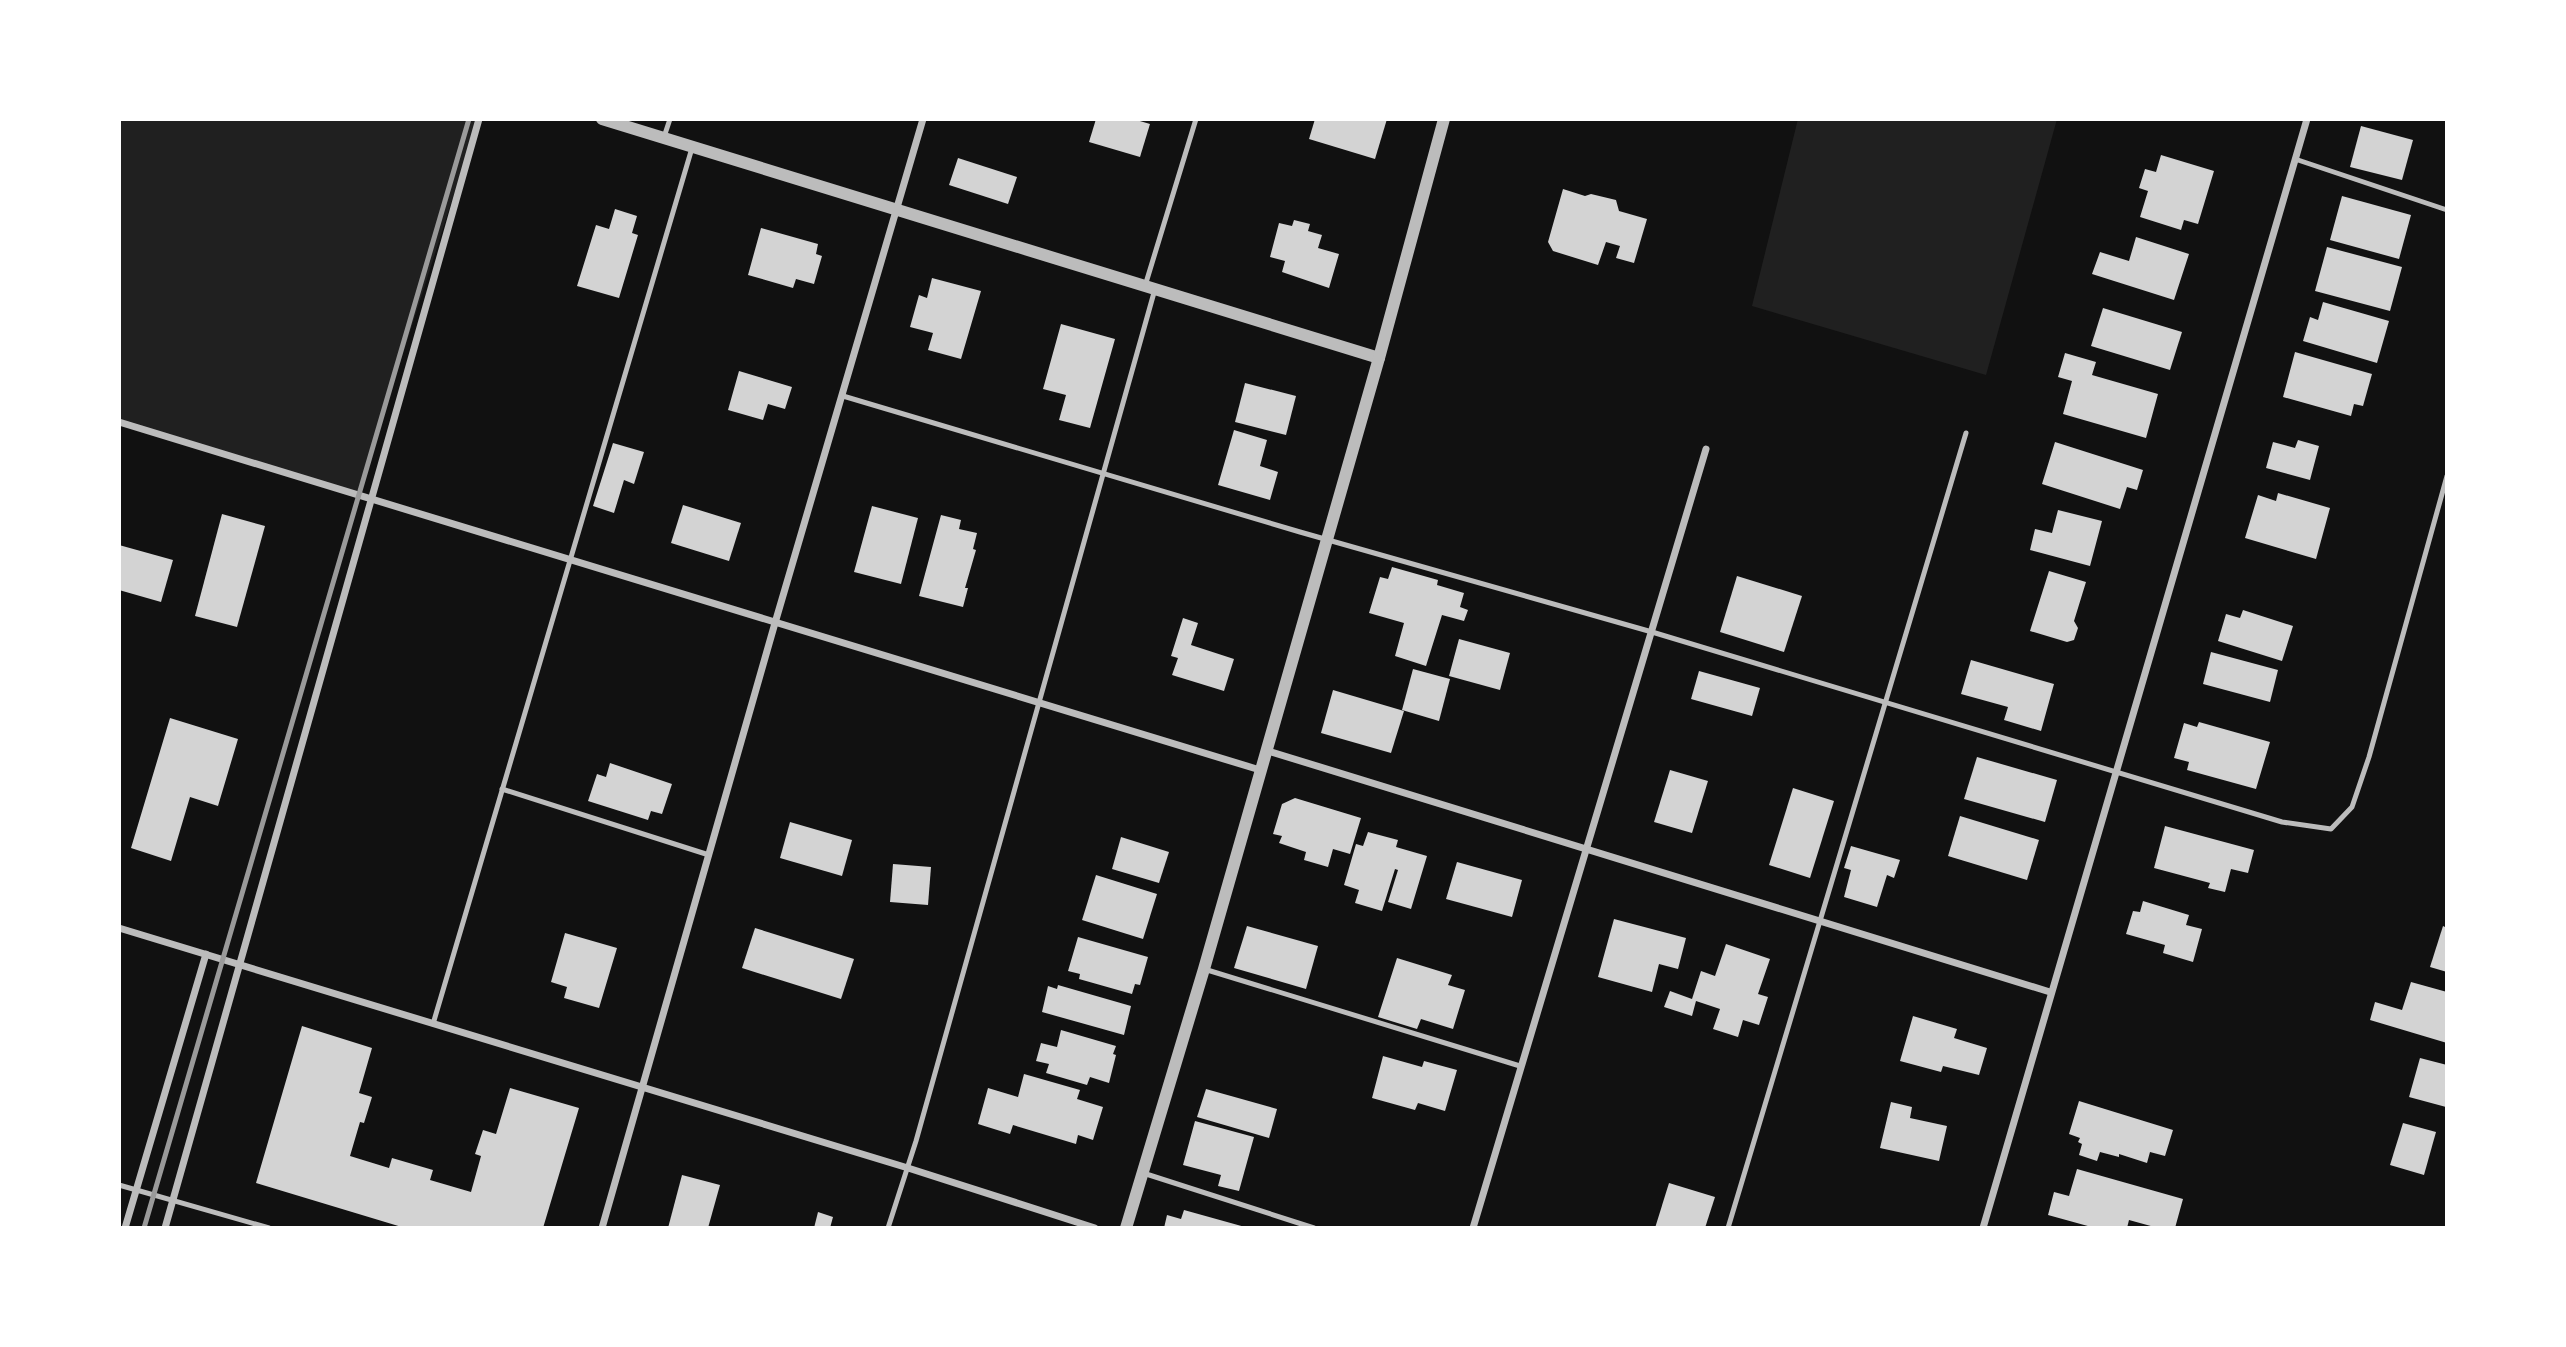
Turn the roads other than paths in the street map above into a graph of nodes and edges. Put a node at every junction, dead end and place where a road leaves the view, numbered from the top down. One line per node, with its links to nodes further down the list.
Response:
1 (480, 119): 21 (street)
2 (602, 119): 8 (street)
3 (670, 119): 8 (lane)
4 (923, 119): 11 (street)
5 (1196, 119): 13 (lane)
6 (1444, 119): 14 (street)
7 (2307, 119): 10 (street)
8 (664, 137): 9 (street)
9 (692, 146): 11 (street); 23 (lane)
10 (2295, 159): 12 (lane); 30 (street)
11 (898, 209): 13 (street); 15 (street)
12 (2447, 210)
13 (1150, 287): 14 (street); 19 (lane)
14 (1379, 358): 22 (street)
15 (843, 396): 19 (lane); 24 (street)
16 (119, 422): 21 (street)
17 (1966, 433): 26 (lane)
18 (1706, 449): 25 (street)
19 (1103, 473): 22 (lane); 27 (lane)
20 (2447, 476): 30 (lane)
21 (372, 498): 23 (street); 37 (street)
22 (1326, 539): 25 (lane); 28 (street)
23 (569, 560): 24 (street); 31 (lane)
24 (775, 622): 27 (street); 33 (street)
25 (1652, 632): 26 (lane); 32 (street)
26 (1883, 701): 30 (lane); 34 (lane)
27 (1039, 704): 29 (street); 43 (lane)
28 (1265, 750): 29 (street); 32 (street)
29 (1260, 770): 38 (street)
30 (2115, 772): 39 (street)
31 (502, 789): 33 (lane); 40 (lane)
32 (1585, 848): 34 (street); 41 (street)
33 (709, 855): 42 (street)
34 (1821, 921): 39 (street); 57 (lane)
35 (119, 928): 36 (street)
36 (206, 954): 37 (street); 46 (street)
37 (239, 965): 40 (street); 47 (street)
38 (1204, 968): 41 (lane); 44 (street)
39 (2050, 992): 58 (street)
40 (433, 1024): 42 (street)
41 (1520, 1066): 56 (street)
42 (643, 1088): 43 (street); 51 (street)
43 (908, 1168): 52 (lane); 53 (street)
44 (1143, 1173): 54 (street); 55 (lane)
45 (119, 1185): 46 (lane)
46 (136, 1191): 47 (lane); 48 (street)
47 (173, 1201): 49 (street); 50 (lane)
48 (125, 1228)
49 (165, 1228)
50 (269, 1228)
51 (602, 1228)
52 (888, 1228)
53 (1096, 1228)
54 (1126, 1228)
55 (1314, 1228)
56 (1474, 1228)
57 (1728, 1228)
58 (1983, 1228)

